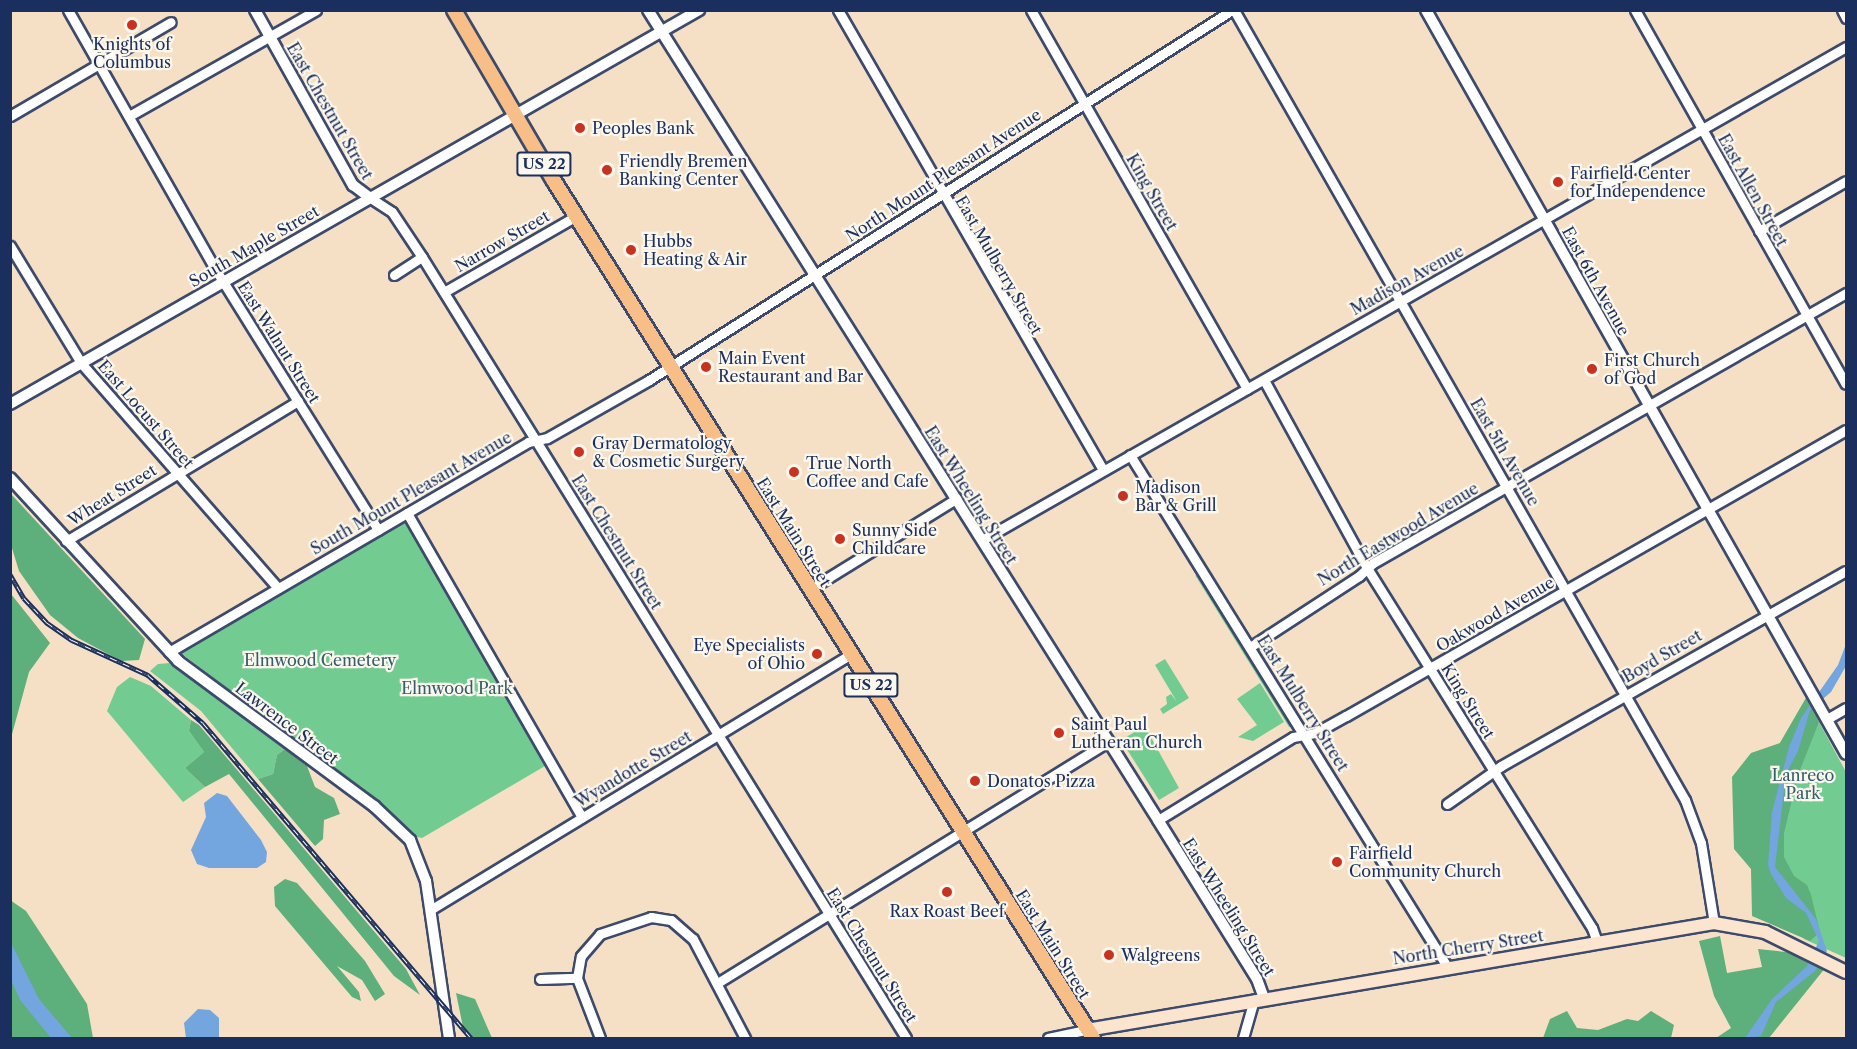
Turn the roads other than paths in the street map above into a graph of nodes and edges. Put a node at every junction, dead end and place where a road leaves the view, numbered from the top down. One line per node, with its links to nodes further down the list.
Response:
1 (68, 10): 18 (street, East Walnut Street)
2 (255, 10): 16 (street, East Chestnut Street)
3 (315, 10): 16 (street)
4 (454, 10): 22 (main road, East Main Street / US 22)
5 (648, 10): 15 (street, East Wheeling Street)
6 (699, 10): 15 (street, South Maple Street)
7 (838, 10): 25 (street, East Mulberry Street)
8 (1031, 10): 19 (street, King Street)
9 (1233, 10): 19 (street, North Mount Pleasant Avenue); 37 (street, East 5th Avenue)
10 (1426, 10): 28 (street, East 6th Avenue)
11 (1635, 10): 23 (street, East Allen Street)
12 (1842, 10): 13 (street)
13 (1846, 18)
14 (171, 22): 18 (street)
15 (661, 33): 22 (street, South Maple Street); 33 (street, East Wheeling Street)
16 (270, 37): 21 (street); 26 (street, East Chestnut Street)
17 (1846, 47): 23 (street, Madison Avenue)
18 (98, 64): 20 (street); 21 (street, East Walnut Street)
19 (1084, 104): 25 (street, North Mount Pleasant Avenue); 43 (street, King Street)
20 (10, 116)
21 (129, 116): 34 (street, East Walnut Street)
22 (514, 117): 26 (street, South Maple Street); 27 (main road, East Main Street / US 22)
23 (1702, 130): 28 (street, Madison Avenue); 29 (street, East Allen Street)
24 (1846, 181): 29 (street)
25 (940, 194): 33 (street, North Mount Pleasant Avenue); 50 (street, East Mulberry Street)
26 (369, 197): 31 (street, East Chestnut Street); 34 (street, South Maple Street)
27 (576, 216): 35 (street, Narrow Street); 40 (main road, East Main Street / US 22)
28 (1545, 220): 37 (street, Madison Avenue); 46 (street, East 6th Avenue)
29 (1759, 231): 38 (street, East Allen Street)
30 (10, 246): 39 (street, East Locust Street)
31 (422, 256): 32 (street); 35 (street, East Chestnut Street)
32 (394, 275)
33 (813, 276): 40 (street, North Mount Pleasant Avenue); 54 (street, East Wheeling Street)
34 (223, 281): 39 (street, South Maple Street); 44 (street, East Walnut Street)
35 (444, 292): 48 (street, East Chestnut Street)
36 (1846, 293): 38 (street, North Eastwood Avenue)
37 (1402, 301): 41 (street, Madison Avenue); 53 (street, East 5th Avenue)
38 (1808, 316): 42 (street, East Allen Street); 46 (street, North Eastwood Avenue)
39 (81, 363): 45 (street, South Maple Street); 51 (street, East Locust Street)
40 (671, 366): 48 (street, South Mount Pleasant Avenue); 63 (main road, East Main Street / US 22)
41 (1264, 380): 43 (street, Madison Avenue); 60 (street, King Street)
42 (1846, 384)
43 (1247, 389): 49 (street, Madison Avenue)
44 (298, 400): 51 (street, Wheat Street); 57 (street, East Walnut Street)
45 (10, 404)
46 (1649, 406): 53 (street, North Eastwood Avenue); 55 (street, East 6th Avenue)
47 (1846, 430): 55 (street, Oakwood Avenue)
48 (538, 441): 56 (street, South Mount Pleasant Avenue); 73 (street, East Chestnut Street)
49 (1130, 455): 50 (street, Madison Avenue); 66 (street, East Mulberry Street)
50 (1103, 470): 58 (street, Madison Avenue)
51 (176, 473): 59 (street, Wheat Street); 62 (street, East Locust Street)
52 (10, 478): 59 (street, Lawrence Street)
53 (1507, 486): 60 (street, North Eastwood Avenue); 64 (street, East 5th Avenue)
54 (956, 499): 58 (street, East Wheeling Street); 63 (street)
55 (1708, 509): 64 (street, Oakwood Avenue); 65 (street, East 6th Avenue)
56 (407, 513): 57 (street, South Mount Pleasant Avenue); 79 (street)
57 (378, 530): 62 (street, South Mount Pleasant Avenue)
58 (982, 540): 75 (street, East Wheeling Street)
59 (66, 541): 67 (street, Lawrence Street)
60 (1367, 568): 66 (street, North Eastwood Avenue); 69 (street, King Street)
61 (1846, 571): 65 (street, Boyd Street)
62 (278, 588): 67 (street, South Mount Pleasant Avenue)
63 (810, 589): 68 (main road, East Main Street / US 22)
64 (1567, 590): 69 (street, Oakwood Avenue); 70 (street, East 5th Avenue)
65 (1767, 614): 70 (street, Boyd Street); 72 (street, East 6th Avenue)
66 (1250, 647): 74 (street, East Mulberry Street)
67 (170, 652): 82 (street, Lawrence Street)
68 (851, 654): 73 (street, Wyandotte Street); 81 (main road, East Main Street / US 22)
69 (1430, 668): 74 (street, Oakwood Avenue); 77 (street, King Street)
70 (1626, 694): 77 (street, Boyd Street); 84 (street, East 5th Avenue)
71 (1846, 708): 72 (street)
72 (1825, 715): 76 (street, East 6th Avenue)
73 (718, 735): 79 (street, Wyandotte Street); 83 (street, East Chestnut Street)
74 (1304, 735): 80 (street, Oakwood Avenue); 86 (street, East Mulberry Street)
75 (1108, 742): 80 (street, East Wheeling Street); 81 (street)
76 (1846, 754)
77 (1495, 773): 78 (street, Boyd Street); 85 (street, King Street)
78 (1447, 804)
79 (582, 817): 82 (street, Wyandotte Street)
80 (1158, 820): 91 (street, East Wheeling Street)
81 (962, 832): 83 (street); 92 (main road, East Main Street / US 22)
82 (430, 910): 93 (street, Lawrence Street)
83 (828, 914): 90 (street); 96 (street, East Chestnut Street)
84 (1714, 923): 85 (main road, North Cherry Street); 87 (main road, North Cherry Street)
85 (1597, 942): 86 (main road, North Cherry Street)
86 (1448, 968): 91 (main road, North Cherry Street)
87 (1846, 972)
88 (577, 978): 89 (street); 90 (street); 94 (street)
89 (540, 979)
90 (718, 982): 95 (street)
91 (1259, 999): 92 (main road, North Cherry Street); 98 (street)
92 (1090, 1034): 97 (street)
93 (449, 1038)
94 (600, 1038)
95 (745, 1038)
96 (906, 1038)
97 (1048, 1038)
98 (1243, 1038)

